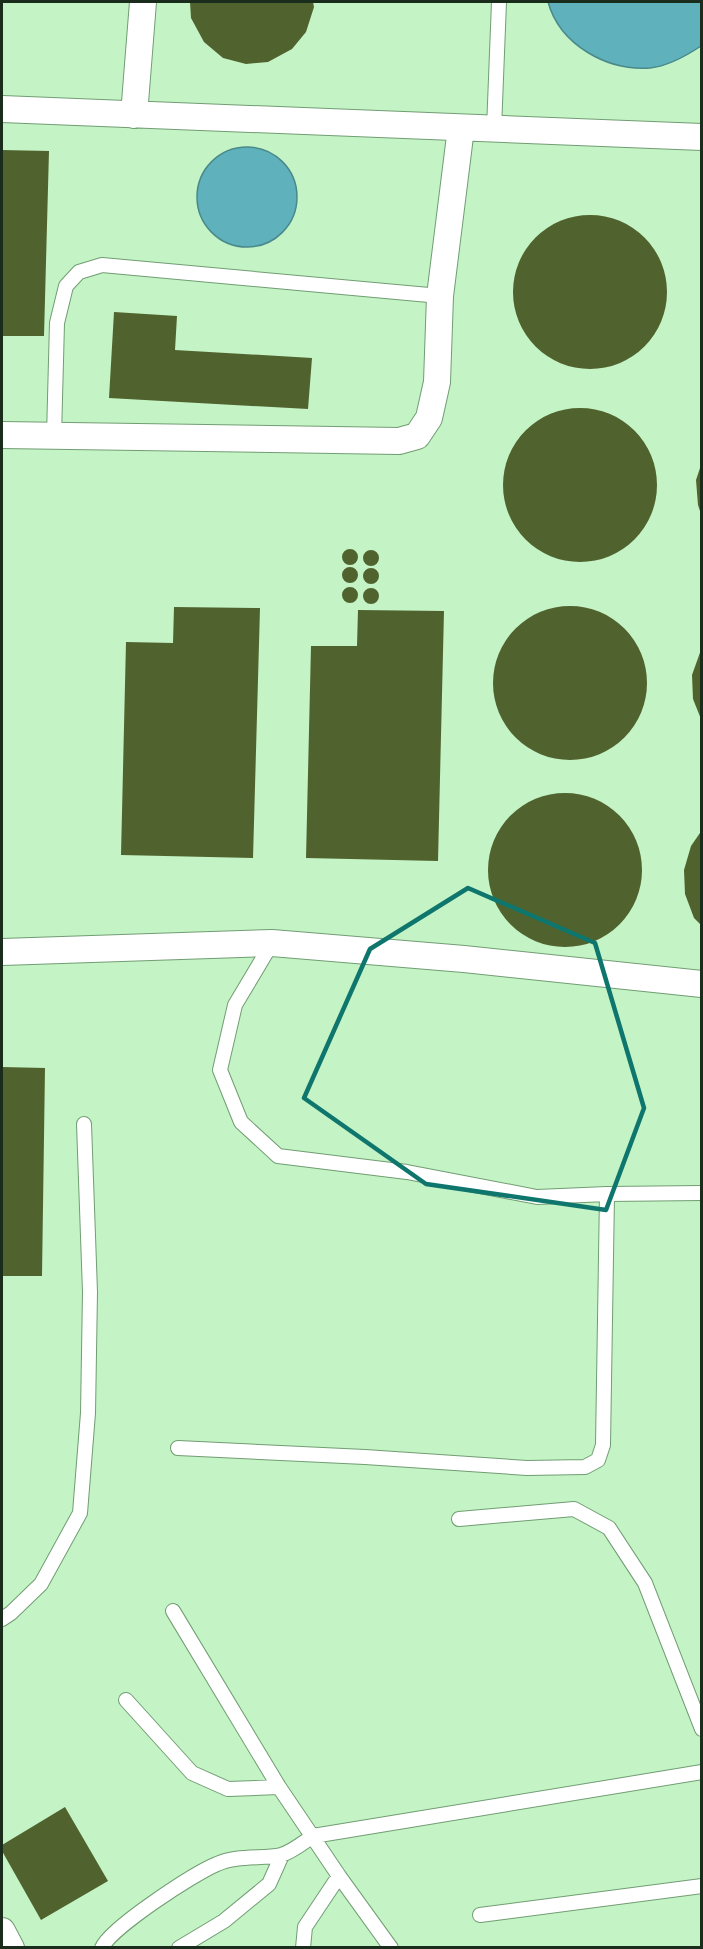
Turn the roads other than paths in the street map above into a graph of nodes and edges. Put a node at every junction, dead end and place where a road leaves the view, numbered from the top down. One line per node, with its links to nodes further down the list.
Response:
1 (143, 2): 4 (street)
2 (499, 2): 6 (lane)
3 (2, 109): 4 (street)
4 (134, 115): 5 (street)
5 (461, 128): 6 (street); 8 (street)
6 (494, 129): 7 (street)
7 (702, 137)
8 (440, 296): 10 (street); 10 (lane)
9 (2, 435): 10 (street)
10 (54, 436)
11 (272, 943): 12 (street); 13 (street); 16 (lane)
12 (2, 952)
13 (702, 984)
14 (84, 1124): 20 (lane)
15 (702, 1193): 16 (lane)
16 (607, 1194): 17 (lane)
17 (178, 1448)
18 (459, 1519): 22 (lane)
19 (173, 1611): 24 (lane)
20 (2, 1619)
21 (126, 1700): 24 (lane)
22 (702, 1729)
23 (702, 1772): 25 (lane)
24 (279, 1787): 25 (lane)
25 (313, 1836): 26 (lane); 27 (lane)
26 (282, 1855): 32 (lane); 33 (lane)
27 (339, 1876): 34 (lane); 35 (lane)
28 (702, 1886): 29 (lane)
29 (480, 1915)
30 (2, 1931): 31 (street)
31 (10, 1947)
32 (102, 1947)
33 (180, 1947)
34 (303, 1947)
35 (391, 1947)

